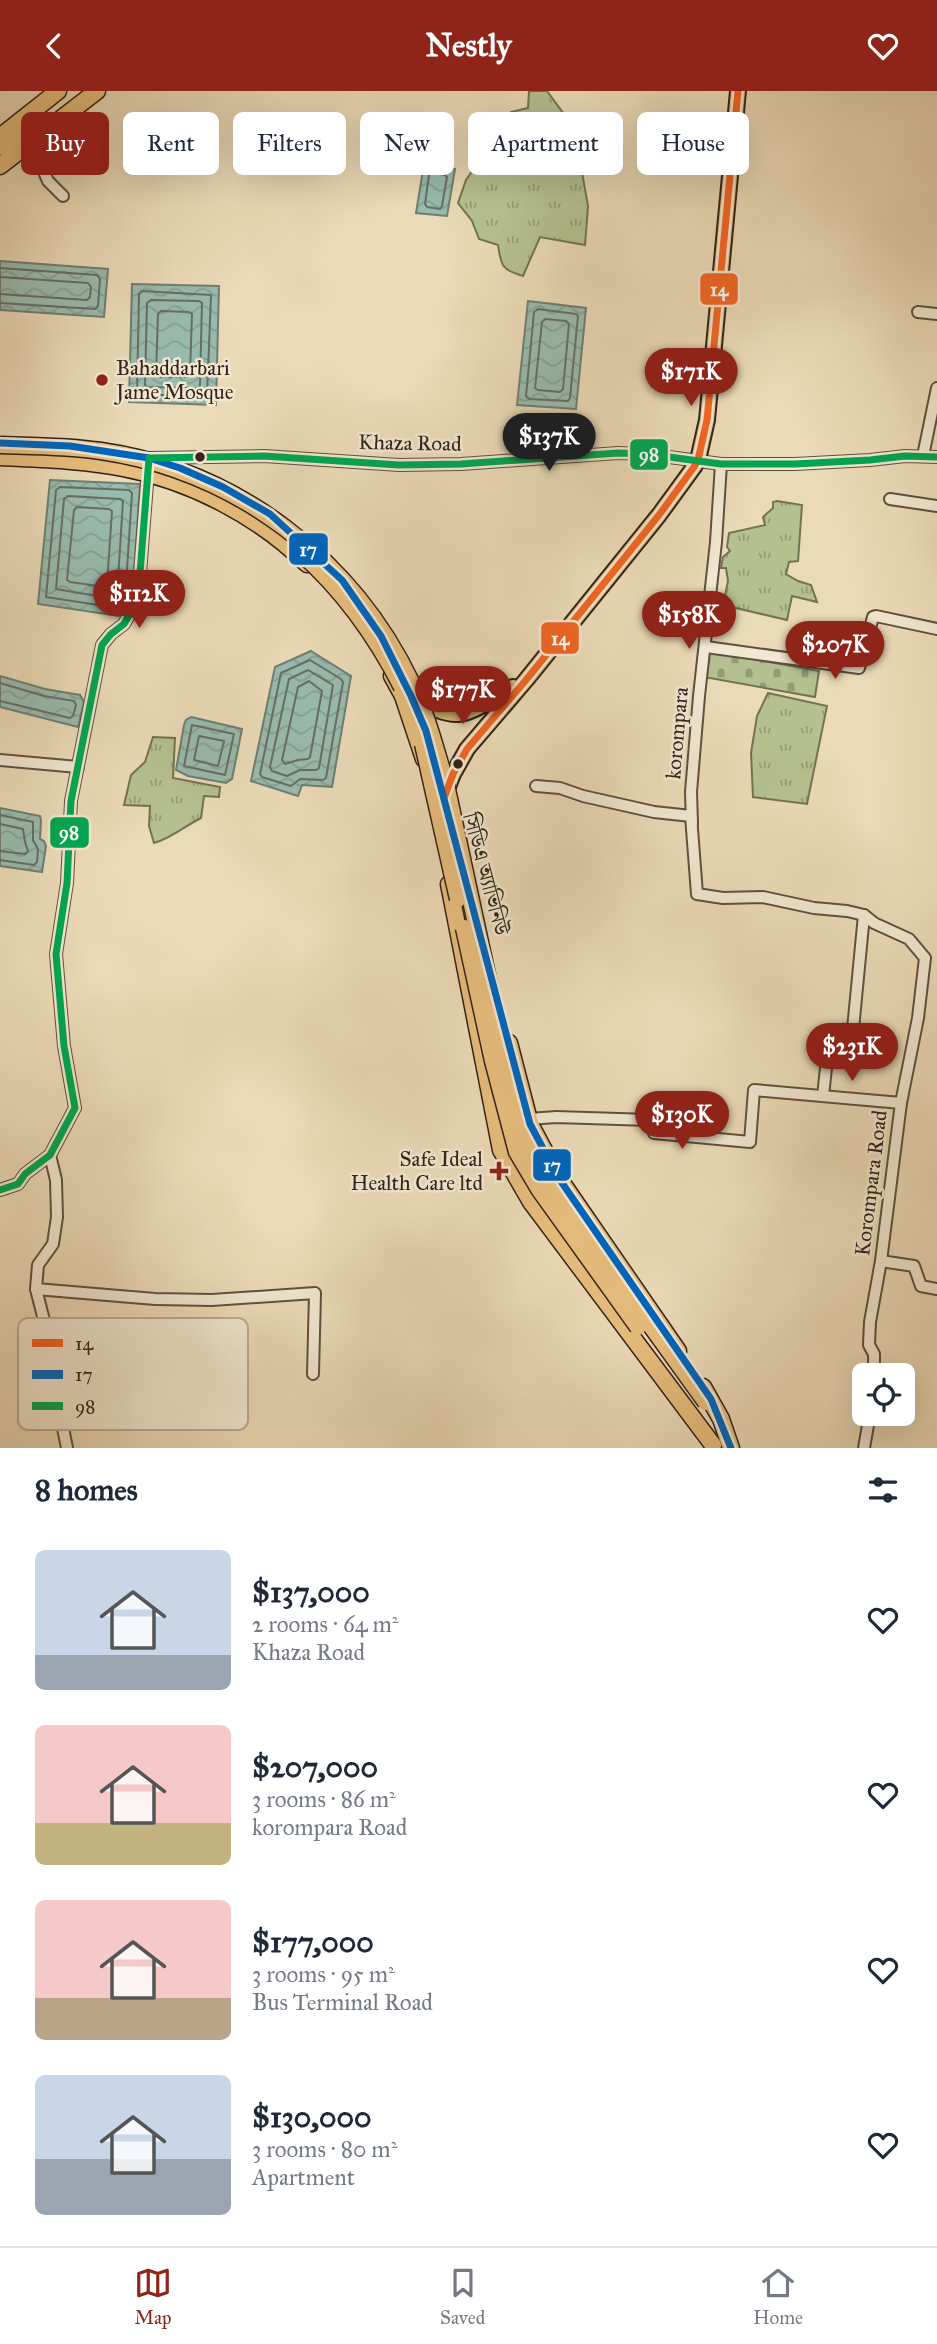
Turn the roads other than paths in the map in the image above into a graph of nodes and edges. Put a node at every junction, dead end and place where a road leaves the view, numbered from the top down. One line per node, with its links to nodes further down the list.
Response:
1 (58, 91): 4 (highway)
2 (97, 91): 5 (highway)
3 (738, 91): 21 (main road)
4 (33, 110): 6 (highway); 8 (main road)
5 (70, 112)
6 (0, 137)
7 (21, 142): 10 (main road)
8 (0, 148)
9 (21, 149): 11 (highway)
10 (0, 158)
11 (0, 166)
12 (45, 175): 13 (street)
13 (63, 196)
14 (918, 311): 15 (street)
15 (937, 314)
16 (937, 388): 19 (street)
17 (0, 444): 23 (highway, সিডিএ অ্যাভিনিউ); 48 (highway, bridge)
18 (0, 456): 23 (highway, সিডিএ অ্যাভিনিউ); 48 (highway, bridge)
19 (923, 456): 20 (street, Khaza Road); 22 (street, Khaza Road)
20 (937, 457)
21 (698, 460): 22 (street, Khaza Road); 23 (street, Khaza Road); 28 (main road)
22 (720, 464): 27 (street, korompara)
23 (148, 466): 29 (highway, সিডিএ অ্যাভিনিউ); 31 (street); 52 (highway, সিডিএ অ্যাভিনিউ)
24 (890, 499): 25 (street)
25 (937, 506)
26 (937, 629): 27 (street)
27 (706, 647): 34 (street, korompara)
28 (526, 680): 29 (main road); 33 (main road)
29 (411, 696): 33 (highway, সিডিএ অ্যাভিনিউ)
30 (0, 760): 31 (street)
31 (77, 771): 40 (street)
32 (536, 786): 34 (street)
33 (444, 797): 39 (highway, সিডিএ অ্যাভিনিউ)
34 (691, 816): 35 (street, korompara); 36 (street, Korompara Road)
35 (693, 838)
36 (864, 915): 37 (street); 38 (street, Korompara Road)
37 (823, 1096): 38 (street); 39 (street)
38 (901, 1103): 42 (street, Korompara Road)
39 (529, 1119): 51 (highway, সিডিএ অ্যাভিনিউ)
40 (50, 1155): 41 (street); 43 (street)
41 (0, 1190)
42 (881, 1261): 44 (street); 46 (street, Korompara Road)
43 (36, 1289): 45 (street); 47 (street)
44 (937, 1289)
45 (43, 1318)
46 (874, 1363)
47 (313, 1374)
48 (702, 1405): 51 (highway); 52 (highway)
49 (868, 1426): 54 (street)
50 (63, 1430): 53 (street)
51 (730, 1442)
52 (714, 1446)
53 (67, 1448)
54 (864, 1448)

